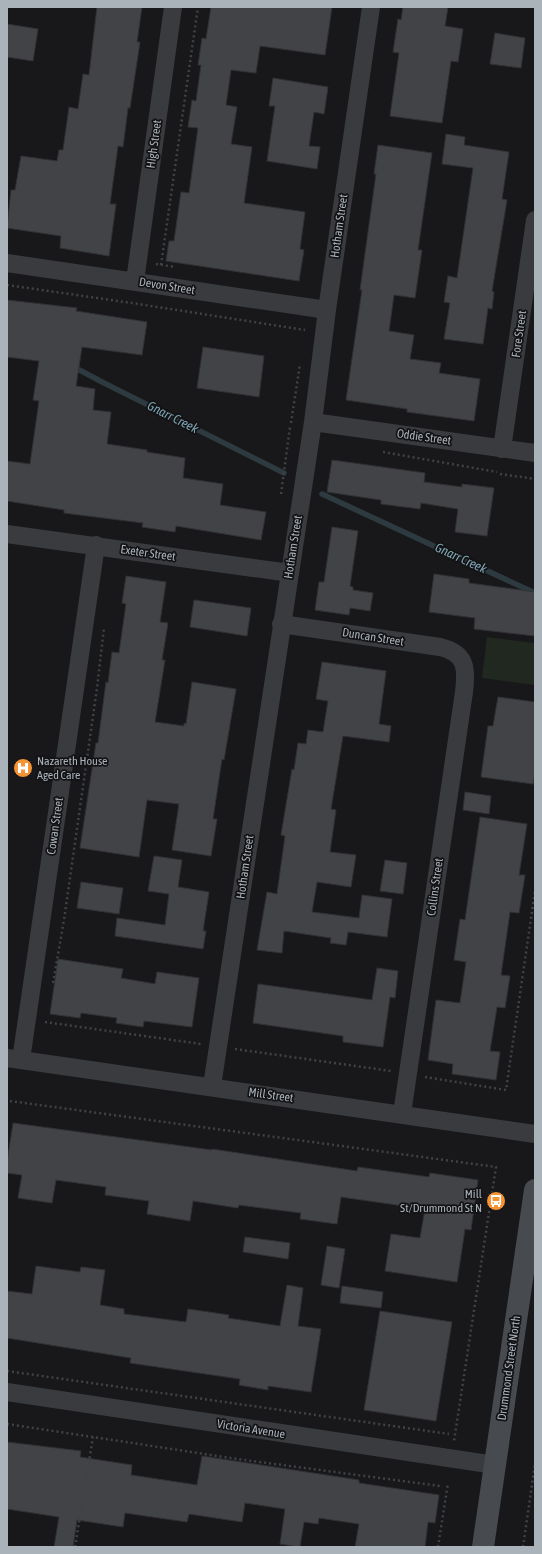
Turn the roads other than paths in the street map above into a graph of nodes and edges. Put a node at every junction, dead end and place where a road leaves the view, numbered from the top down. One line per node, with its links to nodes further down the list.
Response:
1 (173, 7): 5 (street, High Street)
2 (371, 7): 6 (street, Hotham Street)
3 (535, 220): 8 (street, Fore Street)
4 (7, 263): 5 (street, Devon Street)
5 (135, 281): 6 (street, Devon Street)
6 (327, 310): 7 (street, Hotham Street)
7 (312, 422): 8 (street, Oddie Street); 12 (street, Hotham Street)
8 (502, 449): 9 (street, Oddie Street)
9 (535, 454)
10 (7, 534): 11 (street, Exeter Street)
11 (96, 546): 12 (street, Exeter Street); 15 (street, Cowan Street)
12 (290, 573): 13 (street, Hotham Street)
13 (281, 624): 14 (street, Duncan Street); 16 (street, Hotham Street)
14 (462, 660): 17 (street, Collins Street)
15 (14, 1059): 16 (street, Mill Street)
16 (212, 1086): 17 (street, Mill Street)
17 (402, 1114): 18 (street, Mill Street)
18 (535, 1134)
19 (535, 1190): 21 (main road, Drummond Street North)
20 (7, 1392): 21 (street, Victoria Avenue)
21 (495, 1465): 22 (main road, Drummond Street North)
22 (483, 1547)

